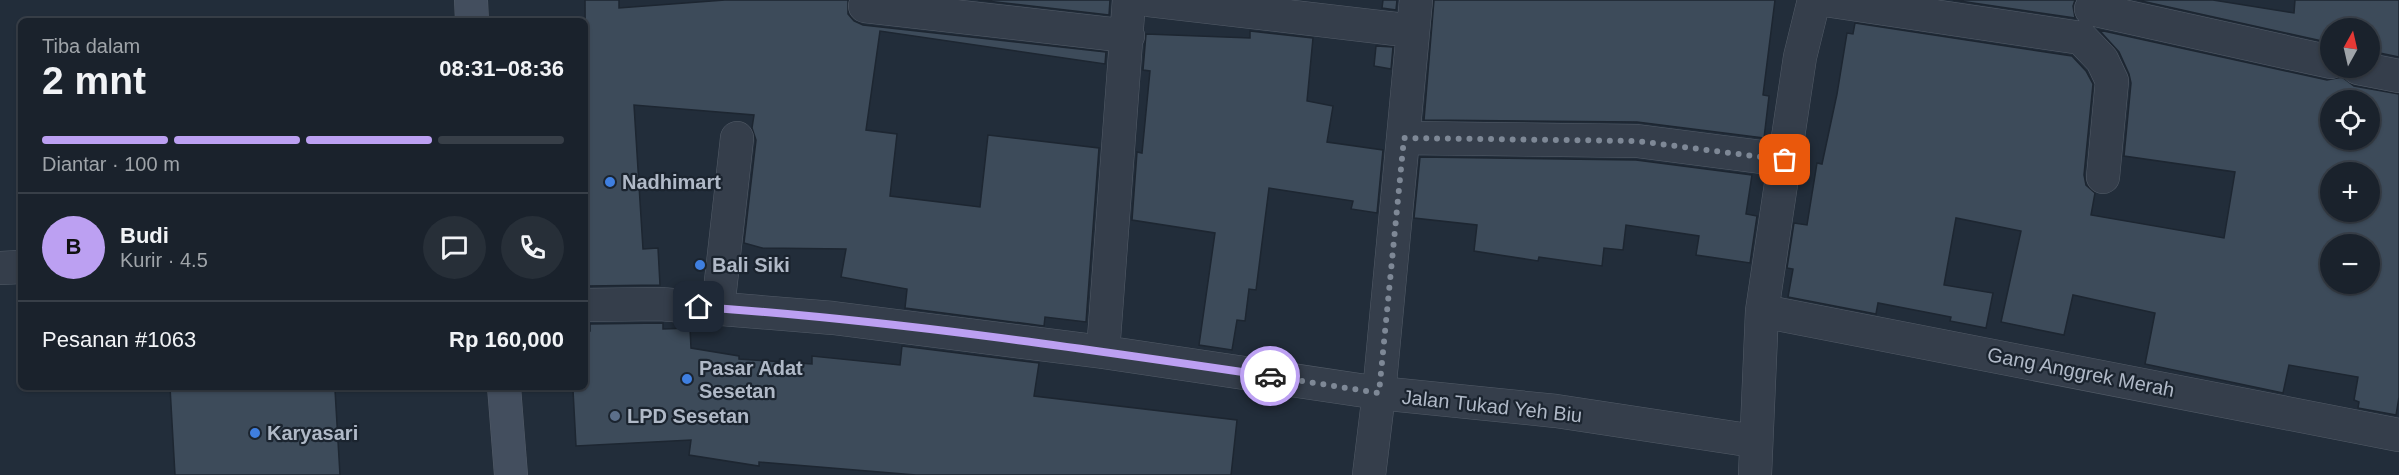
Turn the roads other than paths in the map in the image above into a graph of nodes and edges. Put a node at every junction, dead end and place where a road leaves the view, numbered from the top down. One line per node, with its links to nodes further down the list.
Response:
1 (471, 0): 9 (main road)
2 (1130, 0): 10 (street)
3 (1149, 0): 8 (street)
4 (1814, 0): 16 (street)
5 (1825, 0): 17 (street)
6 (866, 6): 10 (street)
7 (2091, 9): 11 (street)
8 (1415, 16): 15 (street)
9 (472, 18)
10 (1128, 36): 23 (street)
11 (2320, 59)
12 (2380, 72): 13 (street)
13 (2399, 76)
14 (736, 138): 21 (street)
15 (1404, 138): 16 (street); 25 (street)
16 (1785, 160): 22 (street)
17 (2103, 177)
18 (18, 267): 19 (street)
19 (0, 268)
20 (588, 305): 21 (street, Jalan Tukad Yeh Biu)
21 (718, 308): 23 (street, Jalan Tukad Yeh Biu)
22 (1762, 311): 26 (street, Gang Anggrek Merah); 27 (street)
23 (1103, 352): 25 (street, Jalan Tukad Yeh Biu)
24 (504, 390): 28 (main road)
25 (1379, 393): 27 (street, Jalan Tukad Yeh Biu); 29 (street)
26 (2399, 435)
27 (1754, 441): 30 (street)
28 (511, 475)
29 (1368, 475)
30 (1755, 475)

